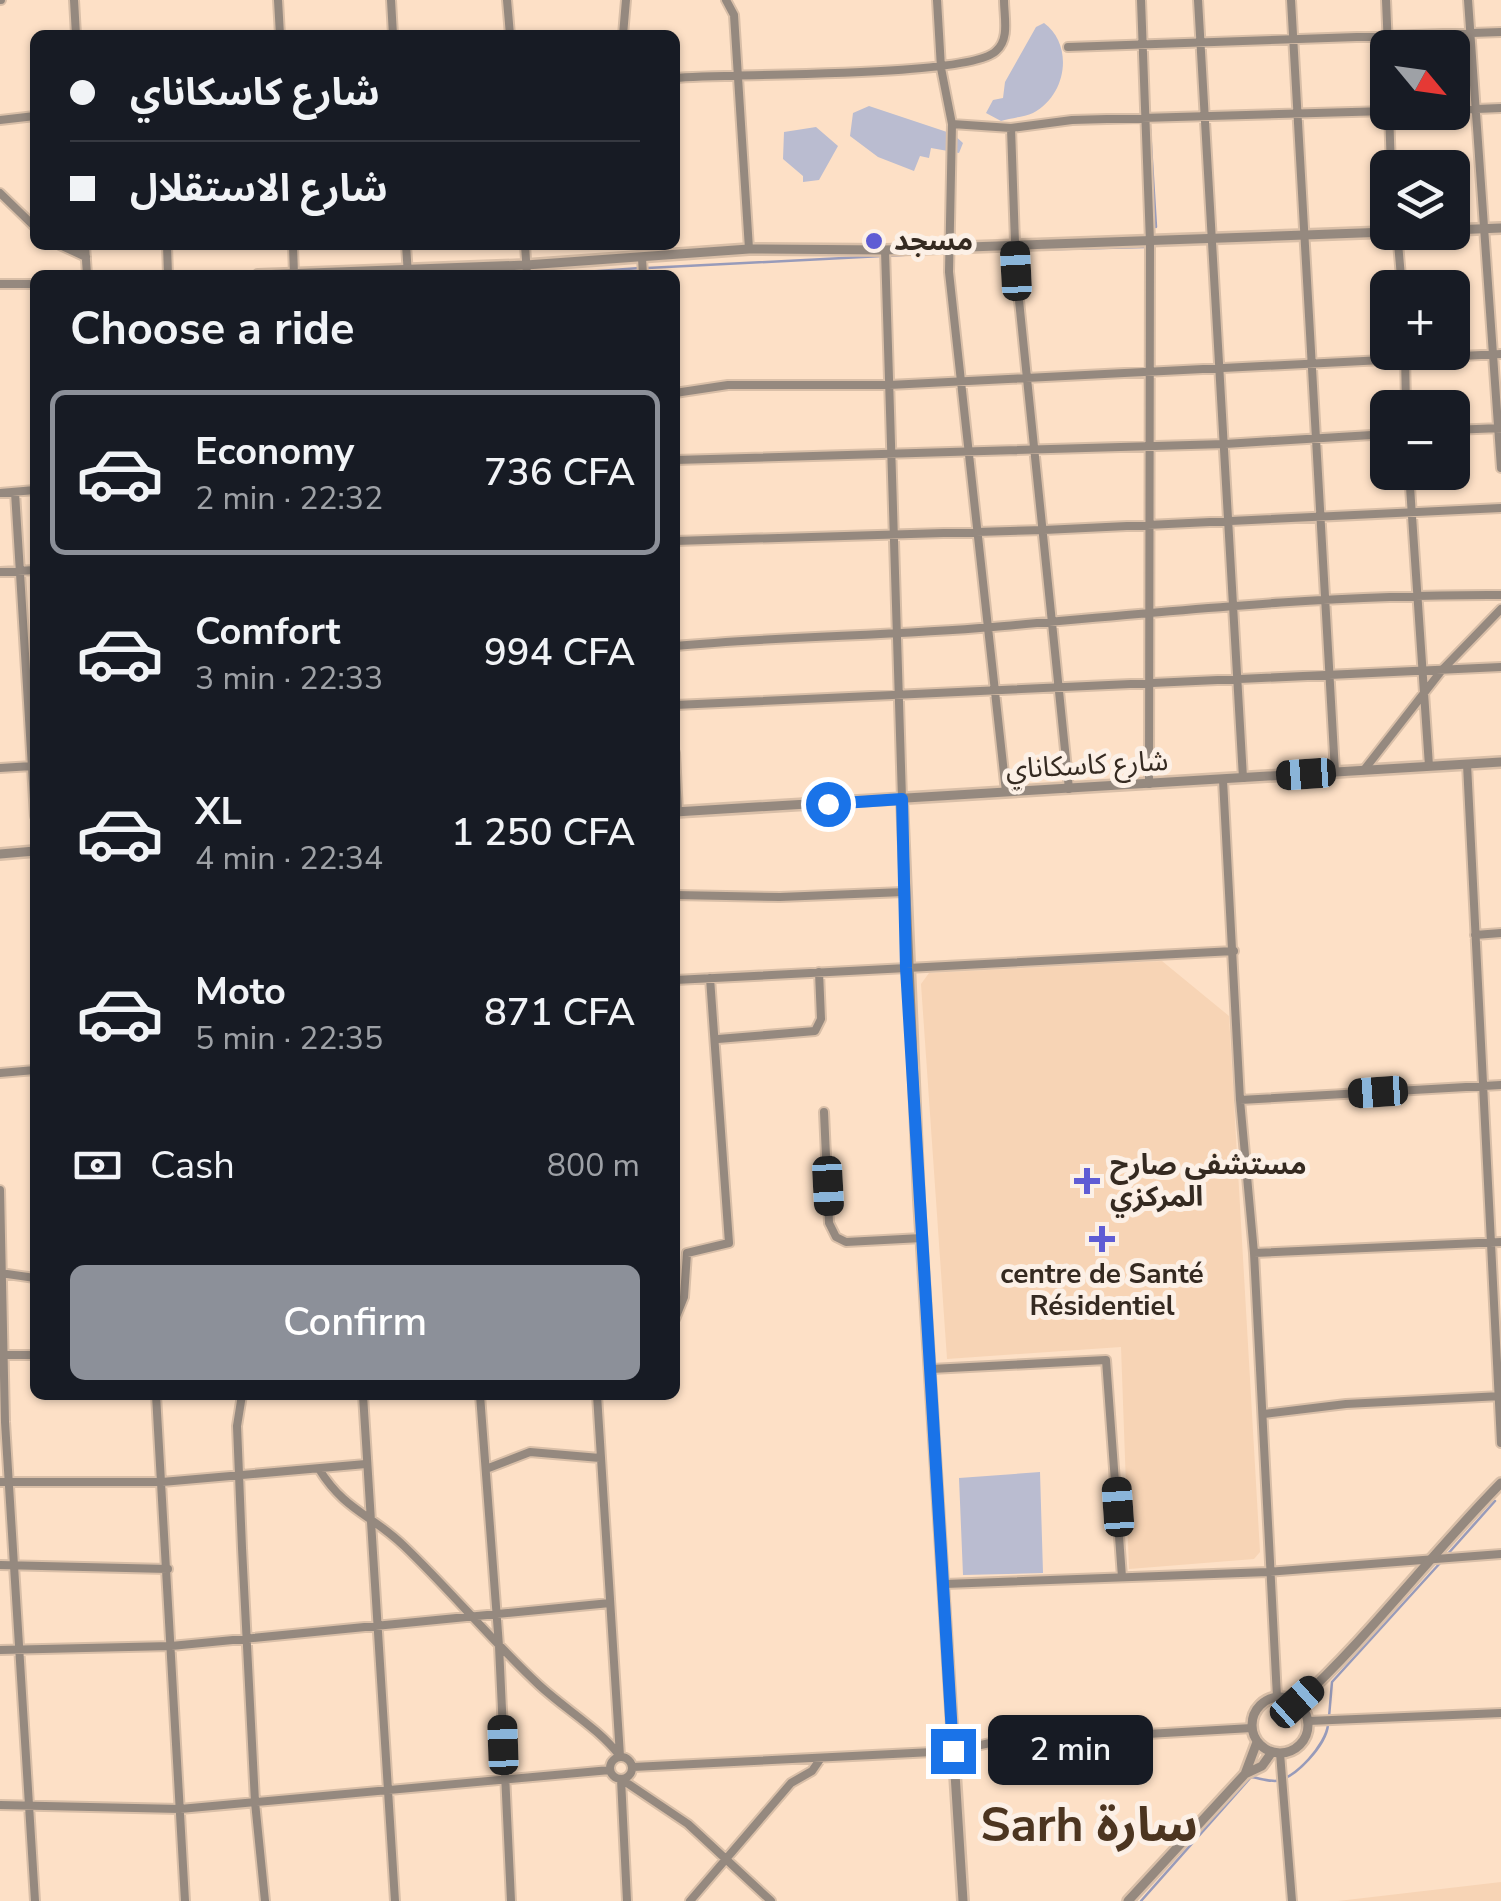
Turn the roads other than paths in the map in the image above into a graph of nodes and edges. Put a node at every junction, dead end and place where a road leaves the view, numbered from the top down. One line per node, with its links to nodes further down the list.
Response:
1 (74, 0): 14 (street)
2 (278, 0): 15 (street)
3 (391, 0): 16 (street)
4 (507, 0): 17 (street)
5 (626, 0): 18 (street)
6 (726, 0): 28 (street)
7 (937, 0): 27 (street)
8 (1004, 0): 27 (street)
9 (1141, 0): 25 (street)
10 (1198, 0): 24 (street)
11 (1291, 0): 23 (street)
12 (1386, 0): 19 (street)
13 (1468, 0): 21 (street)
14 (76, 30)
15 (280, 30)
16 (393, 30)
17 (510, 30)
18 (623, 30)
19 (1388, 30)
20 (1501, 32): 21 (street)
21 (1471, 33): 31 (street)
22 (1370, 36): 23 (street)
23 (1294, 42): 24 (street); 33 (street)
24 (1200, 46): 25 (street); 37 (street)
25 (1142, 47): 26 (street); 36 (street)
26 (1068, 48)
27 (941, 68): 28 (street); 38 (street)
28 (738, 73): 29 (street); 51 (street)
29 (680, 78)
30 (1501, 108): 31 (street)
31 (1472, 110): 44 (street)
32 (1370, 112): 33 (street)
33 (1297, 114): 37 (street); 46 (street)
34 (30, 117): 35 (street)
35 (0, 120)
36 (1144, 120): 37 (street); 39 (street); 48 (street)
37 (1205, 120): 47 (street)
38 (952, 124): 39 (street); 50 (street)
39 (1011, 128): 49 (street)
40 (0, 194): 41 (street)
41 (30, 222)
42 (1501, 228): 44 (street)
43 (1470, 229): 44 (street)
44 (1484, 229): 63 (street)
45 (1370, 233): 46 (street)
46 (1305, 236): 47 (street); 65 (street)
47 (1212, 240): 48 (street); 66 (street)
48 (1150, 242): 49 (street); 67 (street)
49 (1015, 243): 50 (street); 68 (street)
50 (947, 247): 54 (street); 69 (street)
51 (750, 248): 54 (street); 56 (street)
52 (71, 250): 55 (street)
53 (85, 250): 55 (street)
54 (885, 250): 70 (street)
55 (86, 257): 57 (street)
56 (642, 258): 58 (street); 59 (street)
57 (87, 270)
58 (527, 270)
59 (643, 270)
60 (0, 284): 61 (street)
61 (30, 284)
62 (1470, 354): 63 (street)
63 (1496, 354): 72 (street)
64 (1370, 359): 65 (street)
65 (1312, 365): 66 (street); 75 (street)
66 (1222, 370): 67 (street); 76 (street)
67 (1148, 374): 68 (street); 78 (street)
68 (1026, 376): 69 (street); 77 (street)
69 (962, 380): 70 (street); 79 (street)
70 (889, 385): 71 (street); 80 (street)
71 (680, 393)
72 (1500, 428): 73 (street); 82 (street)
73 (1470, 429)
74 (1370, 435): 75 (street)
75 (1316, 438): 76 (street); 89 (street)
76 (1224, 444): 78 (street); 90 (street)
77 (1034, 446): 78 (street); 79 (street); 92 (street)
78 (1147, 446): 91 (street)
79 (969, 451): 80 (street); 93 (street)
80 (890, 453): 81 (street); 94 (street)
81 (680, 460)
82 (1501, 468)
83 (30, 490): 86 (street)
84 (1410, 490): 88 (street)
85 (0, 492): 86 (street)
86 (14, 492): 97 (street)
87 (1501, 508): 88 (street)
88 (1412, 512): 89 (street); 99 (street)
89 (1321, 517): 90 (street); 101 (street)
90 (1229, 520): 91 (street); 102 (street)
91 (1147, 524): 92 (street); 104 (street)
92 (1044, 530): 93 (street); 105 (street)
93 (978, 532): 94 (street); 106 (street)
94 (896, 535): 95 (street); 107 (street)
95 (680, 541)
96 (30, 570): 97 (street)
97 (20, 571): 98 (street); 119 (street)
98 (0, 572)
99 (1416, 594): 100 (street); 101 (street); 111 (street)
100 (1501, 595)
101 (1325, 601): 102 (street); 112 (street)
102 (1234, 605): 104 (street); 113 (street)
103 (1501, 609): 110 (street)
104 (1148, 610): 105 (street); 114 (street)
105 (1052, 621): 106 (street); 115 (street)
106 (989, 627): 107 (street); 116 (street)
107 (898, 631): 108 (street); 117 (street)
108 (680, 646)
109 (1501, 667): 110 (street)
110 (1442, 670): 111 (street); 118 (street)
111 (1422, 672): 112 (street); 118 (street)
112 (1329, 677): 113 (street); 127 (street)
113 (1238, 680): 114 (street); 128 (street)
114 (1149, 686): 115 (street); 130 (street)
115 (1060, 688): 116 (street); 131 (street)
116 (993, 689): 117 (street); 132 (street)
117 (901, 695): 120 (street); 133 (street)
118 (1422, 695): 124 (street); 126 (street)
119 (30, 703)
120 (680, 705)
121 (1501, 762): 122 (street, شارع كاسكاناي)
122 (1467, 764): 124 (street, شارع كاسكاناي); 140 (street)
123 (30, 766): 125 (street)
124 (1429, 766): 126 (street, شارع كاسكاناي)
125 (0, 768)
126 (1364, 770): 127 (street, شارع كاسكاناي)
127 (1336, 772): 128 (street, شارع كاسكاناي)
128 (1243, 778): 129 (street, شارع كاسكاناي)
129 (1223, 780): 130 (street, شارع كاسكاناي); 141 (street)
130 (1149, 784): 131 (street, شارع كاسكاناي)
131 (1069, 790): 132 (street, شارع كاسكاناي)
132 (1006, 792): 133 (street, شارع كاسكاناي)
133 (902, 799): 134 (street, شارع كاسكاناي); 137 (street)
134 (680, 812)
135 (30, 851): 136 (street)
136 (0, 854)
137 (904, 892): 138 (street); 142 (street)
138 (680, 895)
139 (1501, 933): 140 (street)
140 (1475, 935): 150 (street)
141 (1234, 951): 142 (street); 151 (street)
142 (906, 968): 143 (street); 154 (street)
143 (819, 972): 144 (street); 146 (street)
144 (710, 978): 145 (street); 146 (street)
145 (680, 980)
146 (718, 1038): 159 (street)
147 (30, 1071): 148 (street)
148 (0, 1074)
149 (1501, 1084): 150 (street)
150 (1482, 1086): 151 (street); 155 (street)
151 (1240, 1100): 156 (street)
152 (824, 1112): 154 (street)
153 (0, 1190): 157 (street)
154 (922, 1238): 162 (street)
155 (1497, 1242): 156 (street); 163 (street)
156 (1254, 1252): 169 (street)
157 (0, 1274): 158 (street); 160 (street)
158 (30, 1277)
159 (680, 1306)
160 (1, 1355): 161 (street); 176 (street)
161 (30, 1355)
162 (931, 1369): 186 (street); 187 (street)
163 (1498, 1396): 169 (street); 170 (street)
164 (156, 1400): 177 (street)
165 (241, 1400): 175 (street)
166 (363, 1400): 172 (street)
167 (480, 1400): 174 (street)
168 (596, 1400): 171 (street)
169 (1264, 1414): 185 (street)
170 (1501, 1443)
171 (600, 1458): 174 (street); 188 (street)
172 (366, 1464): 173 (street); 179 (street)
173 (319, 1469): 175 (street); 179 (street)
174 (486, 1469): 189 (street)
175 (242, 1475): 177 (street); 192 (street)
176 (4, 1482): 177 (street); 183 (street)
177 (162, 1482): 184 (street)
178 (1501, 1483): 181 (street)
179 (371, 1521): 190 (street); 191 (street)
180 (1501, 1554): 181 (street)
181 (1429, 1557): 185 (street); 198 (street)
182 (0, 1565): 183 (street)
183 (13, 1566): 184 (street); 196 (street)
184 (168, 1568): 193 (street)
185 (1268, 1572): 186 (street); 197 (street)
186 (1122, 1577): 187 (street)
187 (945, 1584): 203 (street)
188 (610, 1604): 189 (street); 205 (street)
189 (496, 1613): 190 (street); 194 (street)
190 (468, 1616): 191 (street); 194 (street)
191 (376, 1626): 192 (street); 212 (street)
192 (250, 1639): 193 (street); 213 (street)
193 (171, 1646): 196 (street); 216 (street)
194 (499, 1646): 205 (street); 210 (street)
195 (0, 1650): 196 (street)
196 (18, 1650): 215 (street)
197 (1277, 1697): 198 (street); 201 (street)
198 (1297, 1702): 200 (street)
199 (1501, 1713): 200 (street)
200 (1308, 1722): 204 (street)
201 (1252, 1728): 202 (street); 203 (street)
202 (1257, 1742): 204 (street); 209 (street)
203 (953, 1751): 206 (street); 226 (street)
204 (1276, 1752): 209 (street); 228 (street)
205 (620, 1756): 207 (street); 208 (street)
206 (820, 1758): 207 (street); 217 (street)
207 (632, 1767): 211 (street)
208 (610, 1770): 210 (street); 211 (street)
209 (1245, 1774): 227 (street)
210 (504, 1778): 212 (street); 222 (street)
211 (622, 1779): 217 (street); 223 (street)
212 (388, 1790): 213 (street); 221 (street)
213 (255, 1802): 216 (street); 220 (street)
214 (0, 1805): 215 (street)
215 (31, 1805): 216 (street); 218 (street)
216 (180, 1809): 219 (street)
217 (729, 1860): 224 (street); 225 (street)
218 (35, 1901)
219 (185, 1901)
220 (265, 1901)
221 (396, 1901)
222 (511, 1901)
223 (627, 1901)
224 (690, 1901)
225 (772, 1901)
226 (962, 1901)
227 (1128, 1901)
228 (1292, 1901)

